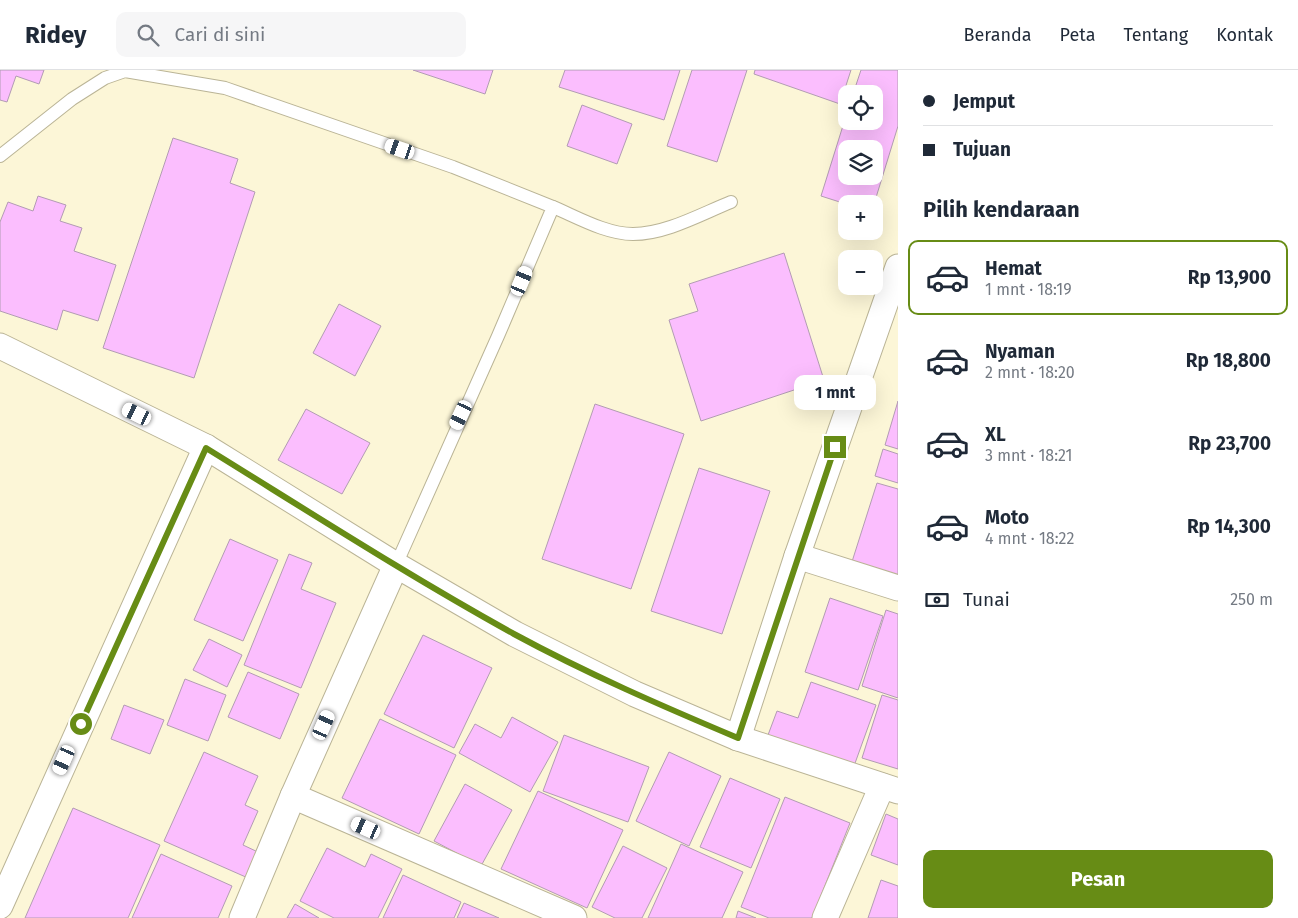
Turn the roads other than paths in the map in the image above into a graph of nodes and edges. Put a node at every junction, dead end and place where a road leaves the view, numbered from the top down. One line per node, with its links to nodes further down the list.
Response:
1 (0, 156): 3 (lane)
2 (731, 202): 3 (lane)
3 (553, 207): 8 (lane)
4 (898, 267): 7 (street)
5 (0, 346): 6 (street)
6 (206, 448): 8 (street); 13 (street)
7 (797, 556): 9 (street); 10 (street)
8 (396, 565): 10 (street); 12 (street)
9 (898, 588)
10 (738, 738): 11 (street)
11 (890, 789): 18 (street)
12 (293, 796): 16 (street); 17 (street)
13 (0, 906)
14 (0, 916): 15 (street)
15 (5, 918)
16 (242, 918)
17 (574, 918)
18 (824, 918)

